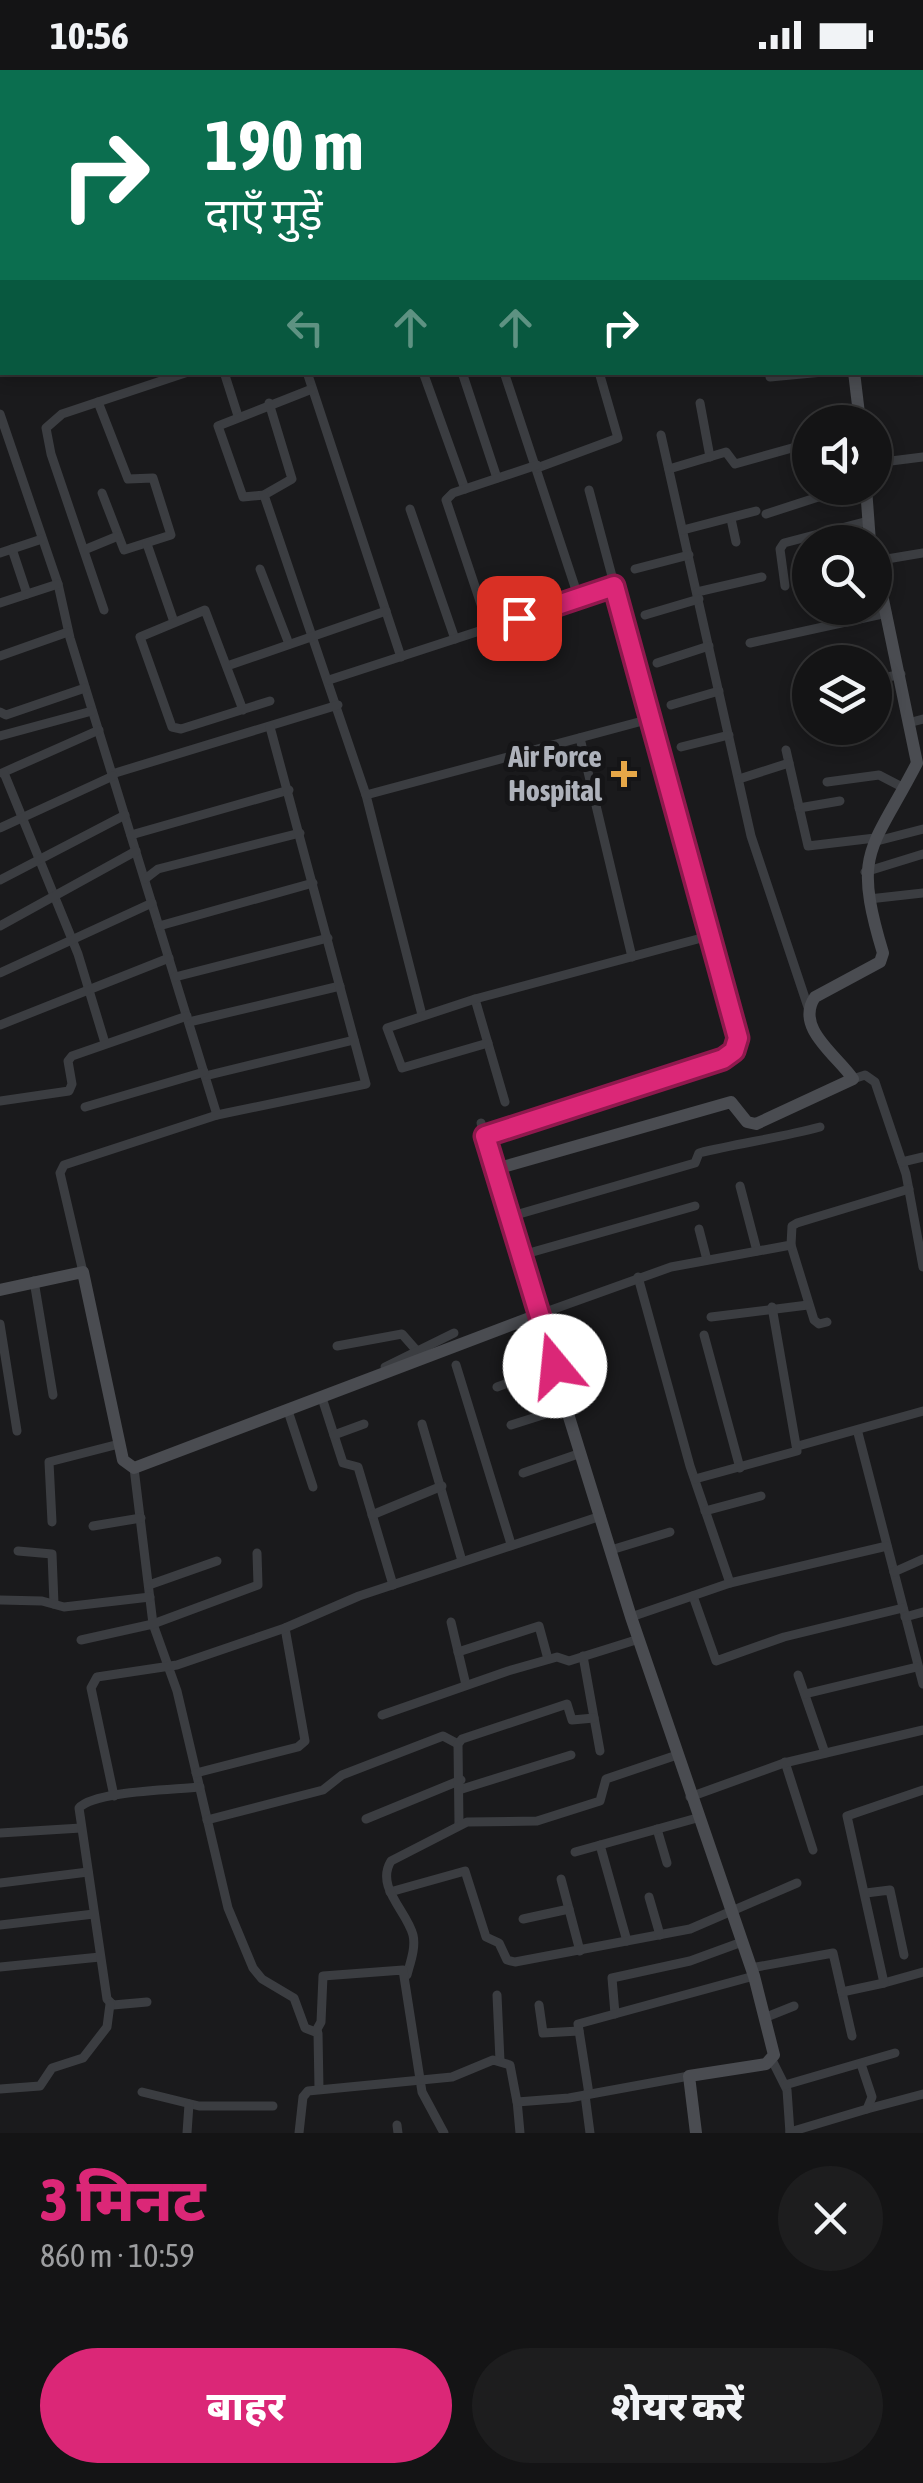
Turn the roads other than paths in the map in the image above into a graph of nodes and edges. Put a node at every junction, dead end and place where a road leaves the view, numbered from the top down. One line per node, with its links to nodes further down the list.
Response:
1 (179, 375): 12 (street)
2 (225, 375): 17 (street)
3 (308, 375): 11 (street)
4 (425, 375): 26 (street)
5 (463, 375): 25 (street)
6 (505, 375): 23 (street)
7 (600, 375): 23 (street)
8 (791, 375): 10 (street)
9 (854, 375): 15 (street)
10 (770, 377)
11 (312, 388): 14 (street); 58 (street)
12 (98, 402): 40 (street); 42 (street)
13 (700, 402): 20 (street)
14 (268, 403): 17 (street); 29 (street)
15 (858, 405)
16 (0, 414): 38 (street)
17 (238, 416): 29 (street)
18 (661, 436): 24 (street)
19 (792, 448): 20 (street)
20 (710, 457): 24 (street)
21 (923, 457): 22 (street)
22 (892, 461)
23 (537, 466): 25 (street); 55 (street)
24 (669, 470): 36 (street)
25 (497, 478): 26 (street)
26 (465, 489): 63 (street)
27 (589, 490): 51 (street)
28 (102, 494): 37 (street)
29 (264, 495): 65 (street)
30 (792, 503): 33 (street)
31 (867, 505): 34 (street)
32 (410, 508): 66 (street)
33 (731, 518): 36 (street); 39 (street)
34 (868, 521): 35 (street); 52 (street)
35 (868, 525)
36 (683, 530): 45 (street)
37 (118, 536): 40 (street); 42 (street)
38 (42, 539): 41 (street); 50 (street)
39 (736, 542)
40 (147, 544): 60 (street)
41 (12, 549): 43 (street); 53 (street)
42 (84, 550): 57 (street)
43 (0, 553)
44 (923, 553): 46 (street)
45 (689, 555): 48 (street); 54 (street)
46 (892, 558)
47 (260, 569): 68 (street)
48 (635, 569)
49 (762, 577): 54 (street)
50 (58, 584): 53 (street); 64 (street)
51 (614, 586): 55 (street); 85 (street)
52 (785, 586)
53 (28, 594): 56 (street)
54 (698, 596): 59 (street); 69 (street)
55 (579, 598): 63 (street)
56 (0, 603)
57 (104, 610)
58 (386, 612): 65 (street); 71 (street)
59 (646, 615)
60 (174, 622): 73 (street); 83 (street)
61 (832, 625): 67 (street)
62 (890, 625): 74 (street)
63 (489, 628): 66 (street)
64 (68, 632): 70 (street); 77 (street)
65 (314, 635): 68 (street); 76 (street)
66 (455, 639): 71 (street)
67 (750, 643)
68 (289, 644): 73 (street)
69 (709, 646): 72 (street); 78 (street)
70 (0, 656)
71 (401, 657): 76 (street)
72 (658, 663)
73 (227, 666): 83 (street)
74 (901, 674): 75 (street); 86 (street)
75 (892, 676)
76 (329, 680): 80 (street)
77 (85, 688): 82 (street); 84 (street)
78 (719, 691): 81 (street); 90 (street)
79 (270, 701): 83 (street)
80 (338, 705): 87 (street); 101 (street)
81 (670, 705)
82 (92, 710): 88 (street); 89 (street)
83 (243, 710)
84 (0, 712)
85 (650, 719): 91 (street); 124 (street)
86 (917, 721): 98 (street)
87 (270, 727): 96 (street); 100 (street)
88 (98, 730): 95 (street); 96 (street)
89 (0, 736)
90 (729, 736): 92 (street); 97 (street)
91 (580, 738): 101 (street); 127 (street)
92 (680, 747)
93 (786, 750): 94 (street)
94 (789, 763): 97 (street); 103 (street)
95 (2, 774): 105 (street)
96 (112, 775): 104 (street); 105 (street)
97 (739, 779): 134 (street)
98 (912, 781): 99 (street); 110 (street)
99 (827, 782)
100 (289, 790): 108 (street); 109 (street)
101 (366, 795): 135 (street)
102 (840, 801): 103 (street)
103 (798, 808): 110 (street)
104 (125, 815): 109 (street); 113 (street)
105 (22, 818): 106 (street); 113 (street)
106 (0, 828)
107 (923, 829): 110 (street)
108 (300, 833): 115 (street); 117 (street)
109 (131, 835): 111 (street)
110 (874, 840): 114 (street)
111 (136, 852): 115 (street); 119 (street)
112 (923, 854): 114 (street)
113 (40, 860): 116 (street); 119 (street)
114 (865, 872): 120 (street)
115 (145, 879): 121 (street)
116 (0, 880)
117 (313, 883): 123 (street); 126 (street)
118 (923, 893): 120 (street)
119 (56, 897): 122 (street); 125 (street)
120 (869, 899): 134 (street)
121 (152, 903): 123 (street); 125 (street)
122 (0, 926)
123 (159, 926): 128 (street)
124 (709, 936): 127 (street); 149 (street)
125 (72, 938): 129 (street); 132 (street)
126 (328, 938): 130 (street); 131 (street)
127 (632, 957): 133 (street)
128 (169, 958): 130 (street); 132 (street)
129 (0, 973)
130 (175, 977): 136 (street)
131 (340, 986): 136 (street); 138 (street)
132 (88, 990): 137 (street); 139 (street)
133 (474, 999): 135 (street); 140 (street)
134 (808, 1007): 142 (street)
135 (422, 1016): 140 (street)
136 (188, 1019): 139 (street); 141 (street)
137 (0, 1025)
138 (354, 1040): 141 (street); 146 (street)
139 (105, 1043): 143 (street)
140 (488, 1043): 144 (street)
141 (204, 1074): 145 (street); 146 (street)
142 (853, 1079): 151 (street); 152 (street)
143 (0, 1101)
144 (505, 1102)
145 (85, 1107)
146 (217, 1115): 163 (street)
147 (481, 1123): 149 (street)
148 (820, 1127): 156 (street)
149 (485, 1136): 152 (street)
150 (923, 1156): 151 (street)
151 (902, 1162): 154 (street)
152 (495, 1171): 156 (street)
153 (740, 1186): 159 (street)
154 (909, 1189): 158 (street); 162 (street)
155 (695, 1206): 160 (street)
156 (509, 1217): 160 (street)
157 (699, 1229): 161 (street)
158 (791, 1245): 159 (street); 167 (street)
159 (757, 1251): 161 (street)
160 (522, 1255): 169 (street)
161 (707, 1260): 164 (street)
162 (923, 1267)
163 (82, 1272): 165 (street); 194 (street)
164 (638, 1278): 169 (street); 200 (street)
165 (34, 1282): 166 (street); 183 (street)
166 (0, 1289)
167 (808, 1306): 168 (street); 171 (street)
168 (772, 1307): 170 (street); 195 (street)
169 (540, 1314): 179 (street); 184 (street)
170 (711, 1317)
171 (828, 1322)
172 (0, 1324): 191 (street)
173 (454, 1333): 177 (street)
174 (704, 1335): 198 (street)
175 (585, 1342): 181 (street)
176 (337, 1346): 177 (street)
177 (418, 1351): 180 (street)
178 (456, 1365): 211 (street)
179 (555, 1366): 181 (street); 182 (street)
180 (370, 1375)
181 (560, 1380): 185 (street)
182 (497, 1387)
183 (53, 1395)
184 (322, 1398): 186 (street); 193 (street)
185 (568, 1407): 190 (street); 196 (street)
186 (288, 1411): 197 (street); 202 (street)
187 (923, 1412): 192 (street)
188 (364, 1424): 193 (street)
189 (422, 1424): 201 (street)
190 (510, 1425)
191 (17, 1431)
192 (858, 1433): 195 (street); 212 (street)
193 (334, 1435): 205 (street)
194 (120, 1444): 197 (street); 208 (street)
195 (798, 1446): 198 (street)
196 (582, 1453): 199 (street); 206 (street)
197 (134, 1468): 207 (street)
198 (740, 1468): 200 (street)
199 (523, 1473)
200 (695, 1480): 204 (street)
201 (442, 1486): 205 (street); 218 (street)
202 (313, 1487)
203 (762, 1496): 204 (street)
204 (706, 1511): 220 (street)
205 (372, 1516): 221 (street)
206 (601, 1516): 211 (street); 213 (street)
207 (141, 1518): 209 (street); 222 (street)
208 (52, 1522)
209 (93, 1526)
210 (670, 1532): 213 (street)
211 (511, 1544): 218 (street)
212 (887, 1546): 219 (street); 220 (street)
213 (611, 1550): 228 (street)
214 (18, 1551): 225 (street)
215 (257, 1554): 230 (street)
216 (923, 1559): 219 (street)
217 (217, 1561): 222 (street)
218 (462, 1561): 221 (street)
219 (894, 1572): 227 (street)
220 (730, 1583): 223 (street)
221 (393, 1584): 231 (street)
222 (149, 1591): 225 (street); 230 (street)
223 (693, 1596): 227 (street); 228 (street)
224 (0, 1600): 225 (street)
225 (54, 1604)
226 (923, 1612): 227 (street)
227 (904, 1613): 239 (street)
228 (631, 1616): 232 (street)
229 (451, 1622): 234 (street)
230 (153, 1624): 233 (street); 237 (street)
231 (285, 1628): 237 (street); 251 (street)
232 (638, 1639): 235 (street); 249 (street)
233 (81, 1640)
234 (458, 1652): 236 (street); 240 (street)
235 (583, 1656): 236 (street); 243 (street)
236 (548, 1659): 240 (street)
237 (169, 1665): 251 (street); 255 (street)
238 (798, 1675): 241 (street)
239 (921, 1676): 241 (street)
240 (466, 1685): 242 (street)
241 (805, 1694): 247 (street)
242 (382, 1715)
243 (594, 1718): 245 (street); 246 (street)
244 (923, 1730): 247 (street)
245 (458, 1744): 252 (street); 259 (street)
246 (600, 1752)
247 (825, 1753): 250 (street)
248 (571, 1755): 252 (street)
249 (676, 1756): 256 (street); 260 (street)
250 (785, 1762): 256 (street); 265 (street)
251 (196, 1772): 253 (street)
252 (461, 1785): 258 (street); 260 (street)
253 (200, 1787): 255 (street); 259 (street)
254 (923, 1790): 273 (street)
255 (114, 1796): 261 (street)
256 (690, 1797): 257 (street)
257 (697, 1818): 262 (street); 276 (street)
258 (366, 1819)
259 (207, 1820): 299 (street)
260 (459, 1826): 272 (street)
261 (82, 1828): 263 (street); 268 (street)
262 (656, 1829): 264 (street); 267 (street)
263 (0, 1834)
264 (600, 1845): 266 (street); 281 (street)
265 (814, 1850)
266 (575, 1852)
267 (667, 1864)
268 (88, 1872): 270 (street); 277 (street)
269 (562, 1879): 275 (street)
270 (0, 1883)
271 (797, 1883): 276 (street)
272 (390, 1892): 283 (street); 289 (street)
273 (866, 1893): 284 (street); 290 (street)
274 (649, 1897): 280 (street)
275 (569, 1909): 278 (street); 283 (street)
276 (731, 1912): 280 (street); 282 (street)
277 (94, 1914): 279 (street); 285 (street)
278 (523, 1919)
279 (0, 1925)
280 (660, 1935): 281 (street)
281 (627, 1941): 283 (street)
282 (742, 1942): 287 (street); 297 (street)
283 (580, 1951)
284 (904, 1955)
285 (100, 1957): 286 (street); 294 (street)
286 (0, 1966)
287 (753, 1972): 291 (street); 297 (street); 298 (street)
288 (923, 1972): 290 (street)
289 (407, 1975): 299 (street); 307 (street)
290 (884, 1982): 291 (street)
291 (842, 1992): 301 (street)
292 (496, 1994): 304 (street)
293 (147, 2002): 294 (street)
294 (110, 2004): 309 (street)
295 (539, 2004): 300 (street)
296 (794, 2006): 298 (street)
297 (615, 2014): 300 (street)
298 (764, 2018): 303 (street)
299 (316, 2031): 310 (street)
300 (579, 2031): 313 (street)
301 (852, 2036)
302 (896, 2053): 305 (street)
303 (772, 2060): 306 (street); 308 (street)
304 (500, 2061): 307 (street); 314 (street)
305 (861, 2064): 308 (street); 317 (street)
306 (689, 2076): 313 (street); 324 (street)
307 (420, 2078): 310 (street); 321 (street)
308 (785, 2085): 318 (street)
309 (0, 2089)
310 (320, 2089): 320 (street)
311 (142, 2092): 315 (street)
312 (923, 2094): 317 (street)
313 (587, 2095): 314 (street); 323 (street)
314 (517, 2100): 322 (street)
315 (189, 2104): 316 (street); 319 (street)
316 (273, 2106)
317 (866, 2109): 318 (street)
318 (790, 2132)
319 (187, 2133)
320 (300, 2133)
321 (444, 2133)
322 (520, 2133)
323 (590, 2133)
324 (696, 2133)

